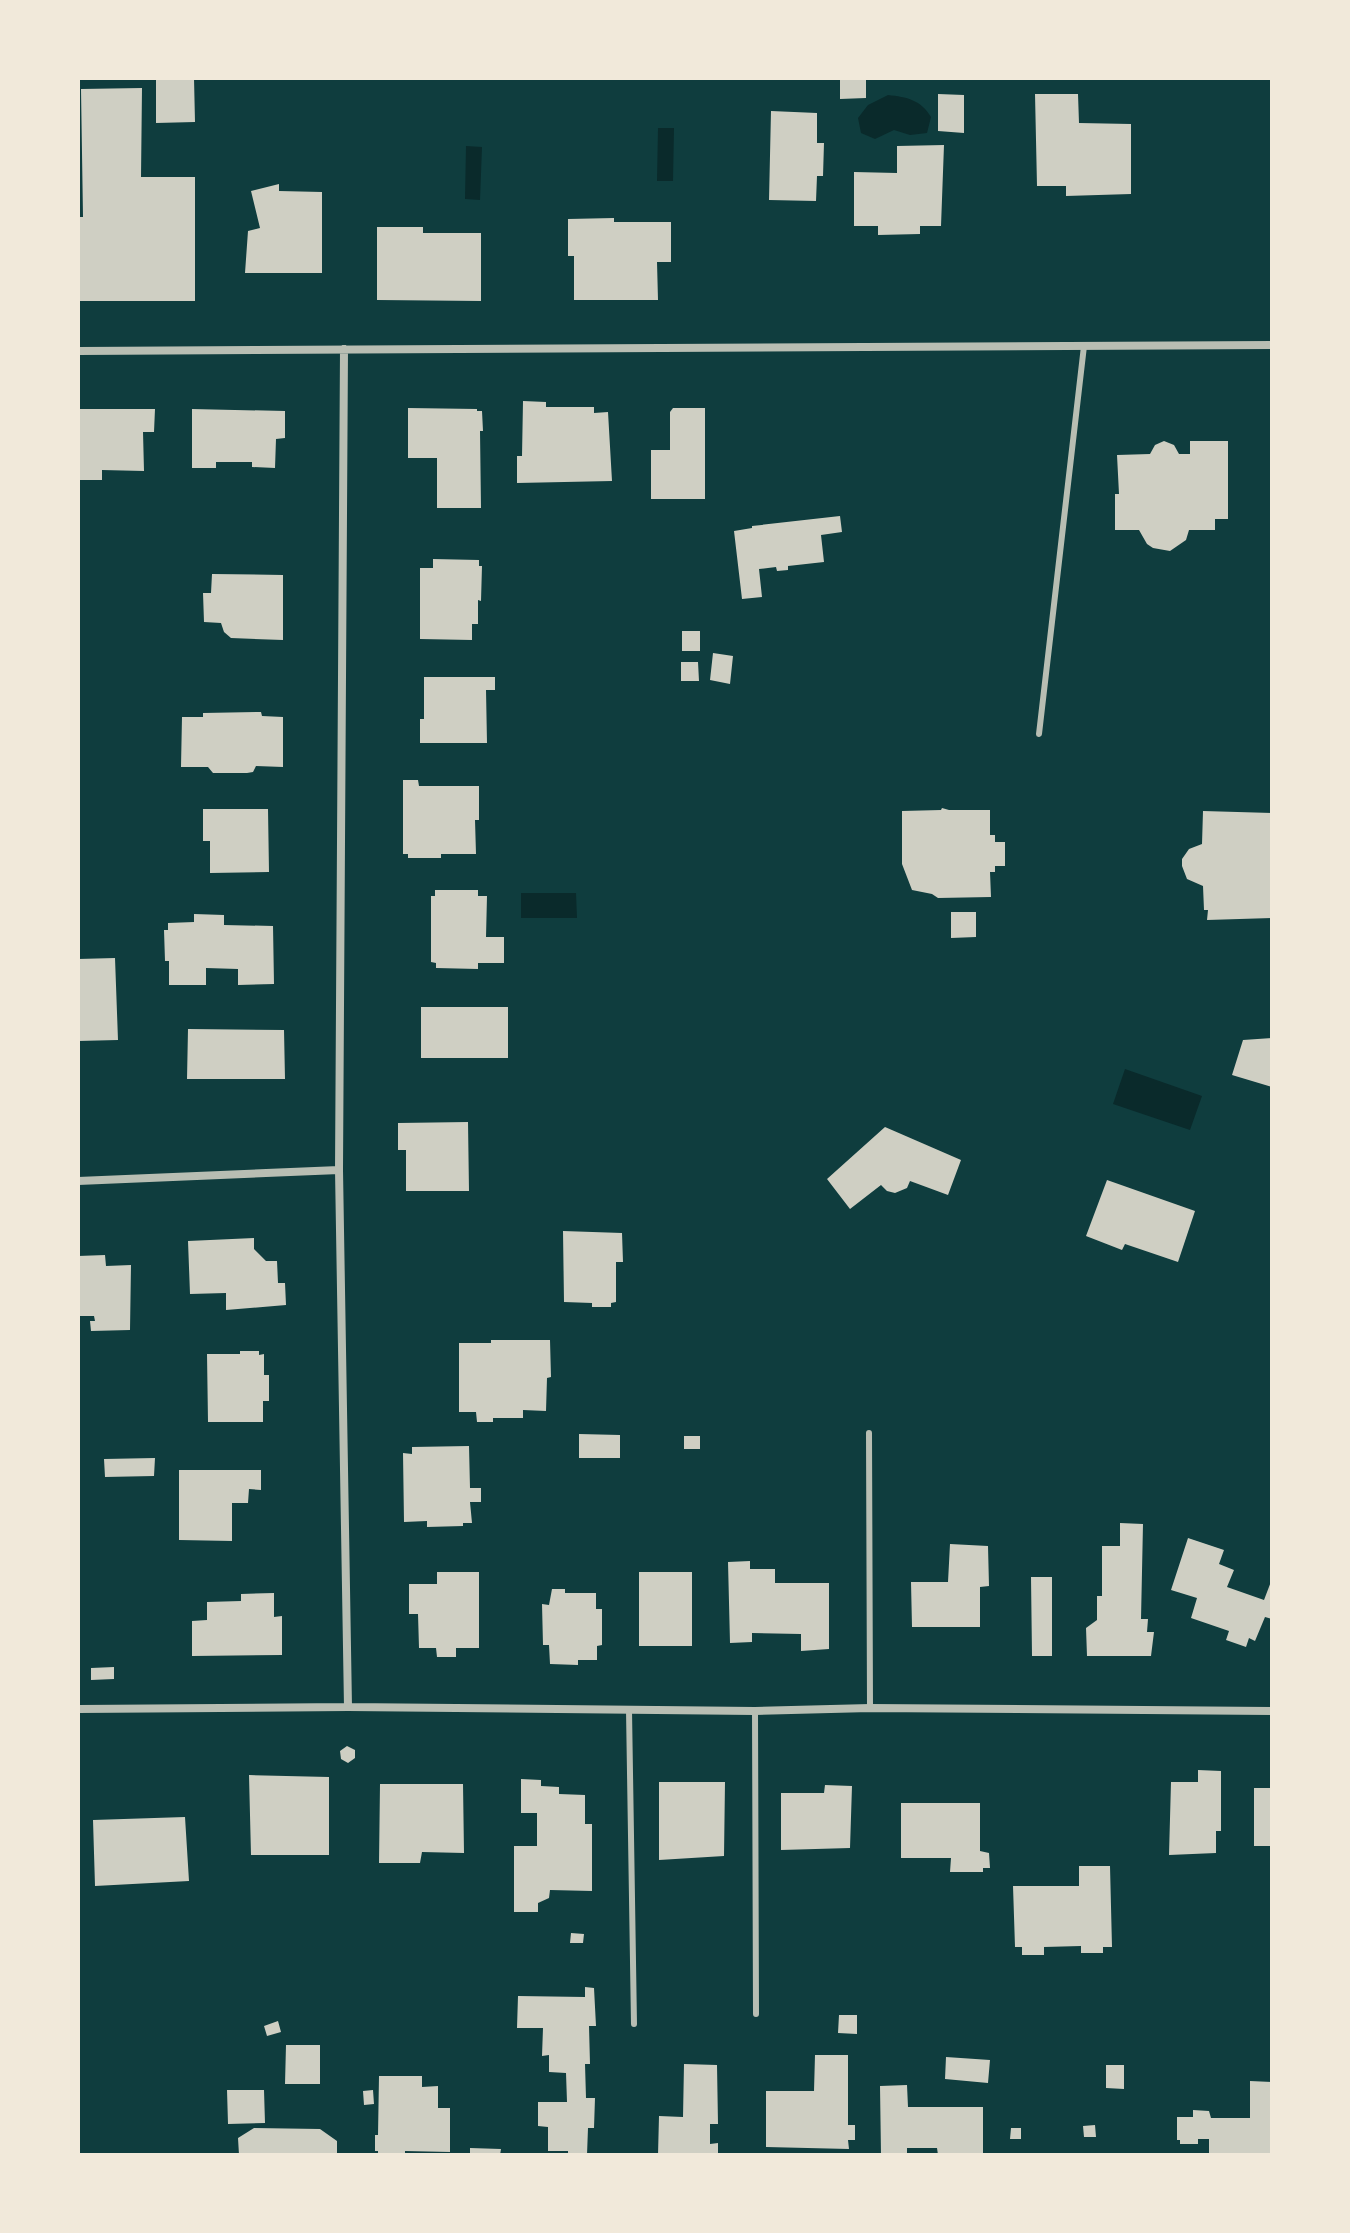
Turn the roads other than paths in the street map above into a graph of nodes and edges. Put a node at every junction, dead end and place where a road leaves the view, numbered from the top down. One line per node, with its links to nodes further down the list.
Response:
1 (1272, 345): 2 (street)
2 (1084, 346): 3 (street); 5 (lane)
3 (344, 349): 4 (street); 6 (street)
4 (78, 351)
5 (1039, 734)
6 (339, 1170): 7 (street); 9 (street)
7 (78, 1181)
8 (869, 1433): 10 (lane)
9 (348, 1707): 11 (street); 12 (street)
10 (870, 1708): 13 (street); 14 (street)
11 (78, 1709)
12 (629, 1710): 13 (street); 16 (lane)
13 (755, 1711): 15 (lane)
14 (1272, 1711)
15 (756, 2014)
16 (634, 2024)

